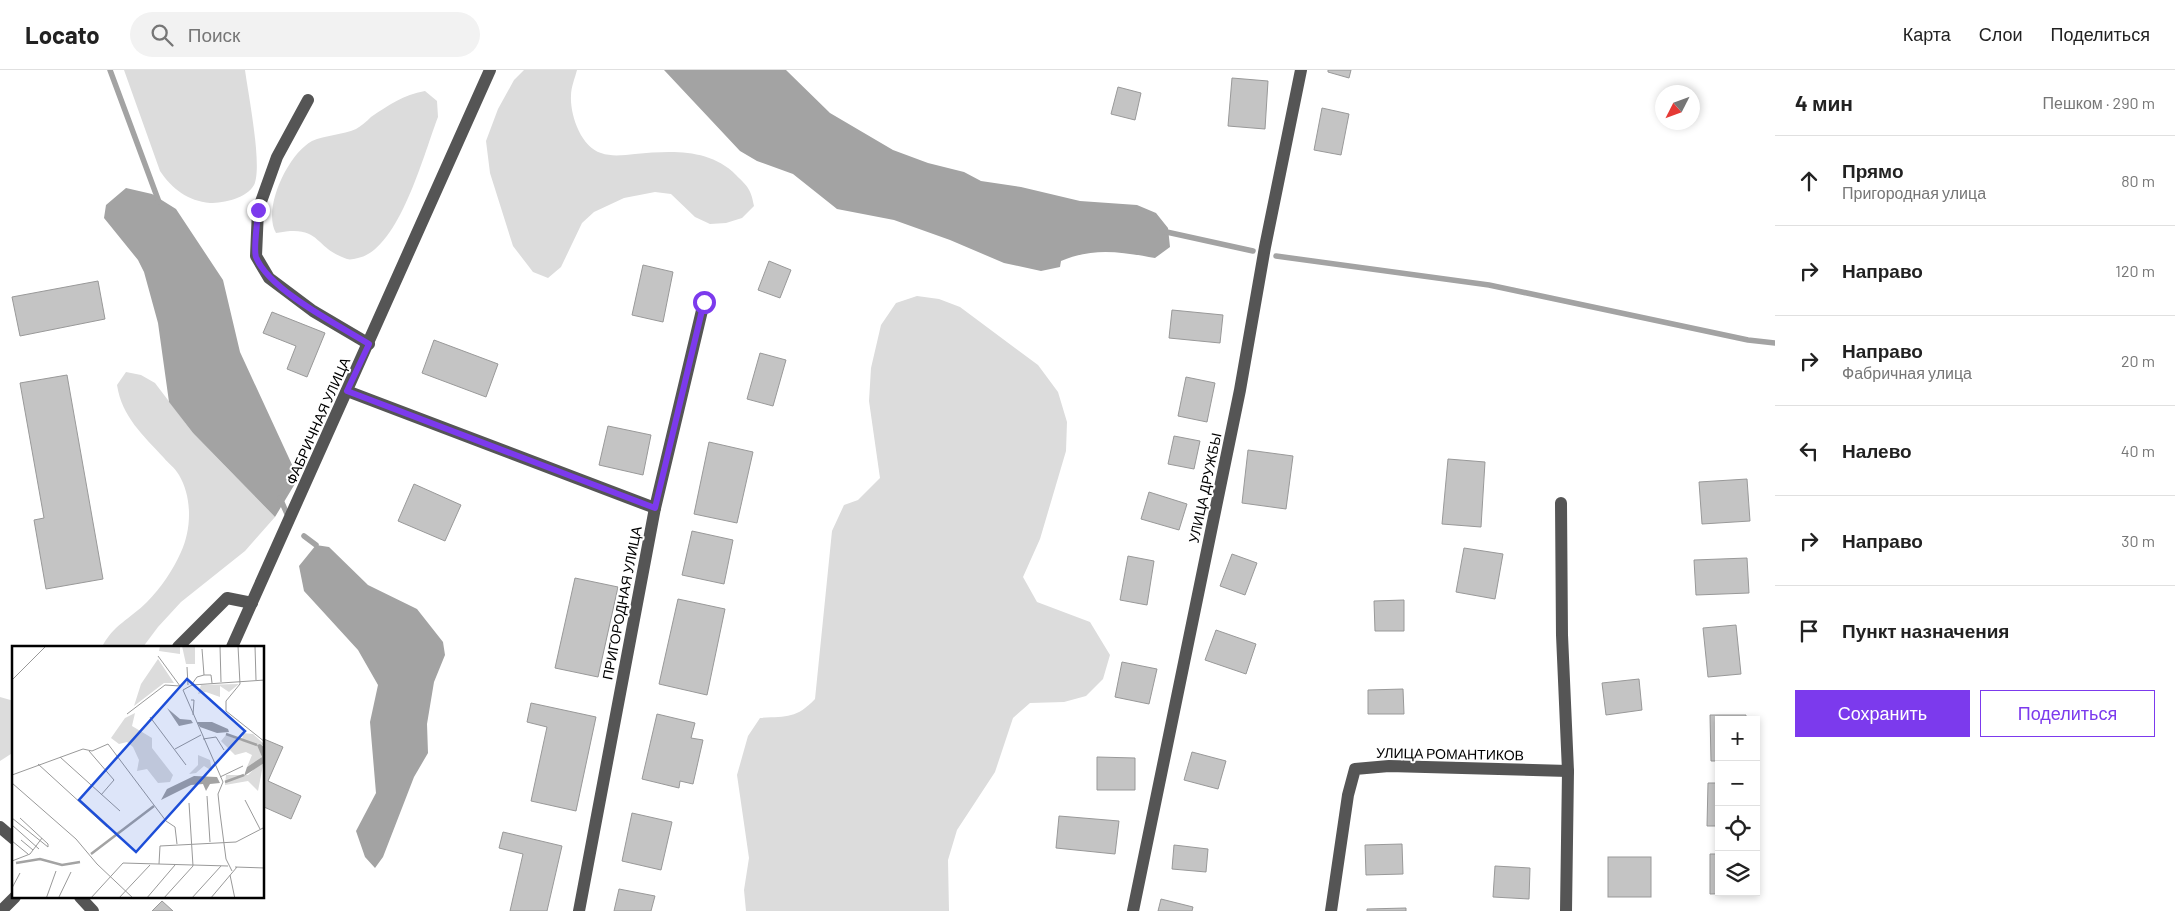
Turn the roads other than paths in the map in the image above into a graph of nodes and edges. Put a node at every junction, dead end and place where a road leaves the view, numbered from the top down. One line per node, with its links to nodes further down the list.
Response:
1 (490, 70): 5 (street, ФАБРИЧНАЯ УЛИЦА)
2 (1301, 70): 18 (street, УЛИЦА ДРУЖБЫ)
3 (308, 100): 5 (street)
4 (704, 302): 8 (street, ПРИГОРОДНАЯ УЛИЦА)
5 (369, 344): 6 (street, ФАБРИЧНАЯ УЛИЦА)
6 (347, 391): 8 (street); 9 (street, ФАБРИЧНАЯ УЛИЦА)
7 (1561, 503): 12 (street)
8 (655, 508): 17 (street, ПРИГОРОДНАЯ УЛИЦА)
9 (252, 604): 10 (street); 11 (street, ФАБРИЧНАЯ УЛИЦА)
10 (179, 646)
11 (232, 646)
12 (1568, 771): 19 (street, УЛИЦА РОМАНТИКОВ); 20 (street)
13 (13, 898): 15 (street)
14 (81, 898): 16 (street)
15 (1, 911)
16 (93, 911)
17 (579, 911)
18 (1133, 911)
19 (1331, 911)
20 (1566, 911)

